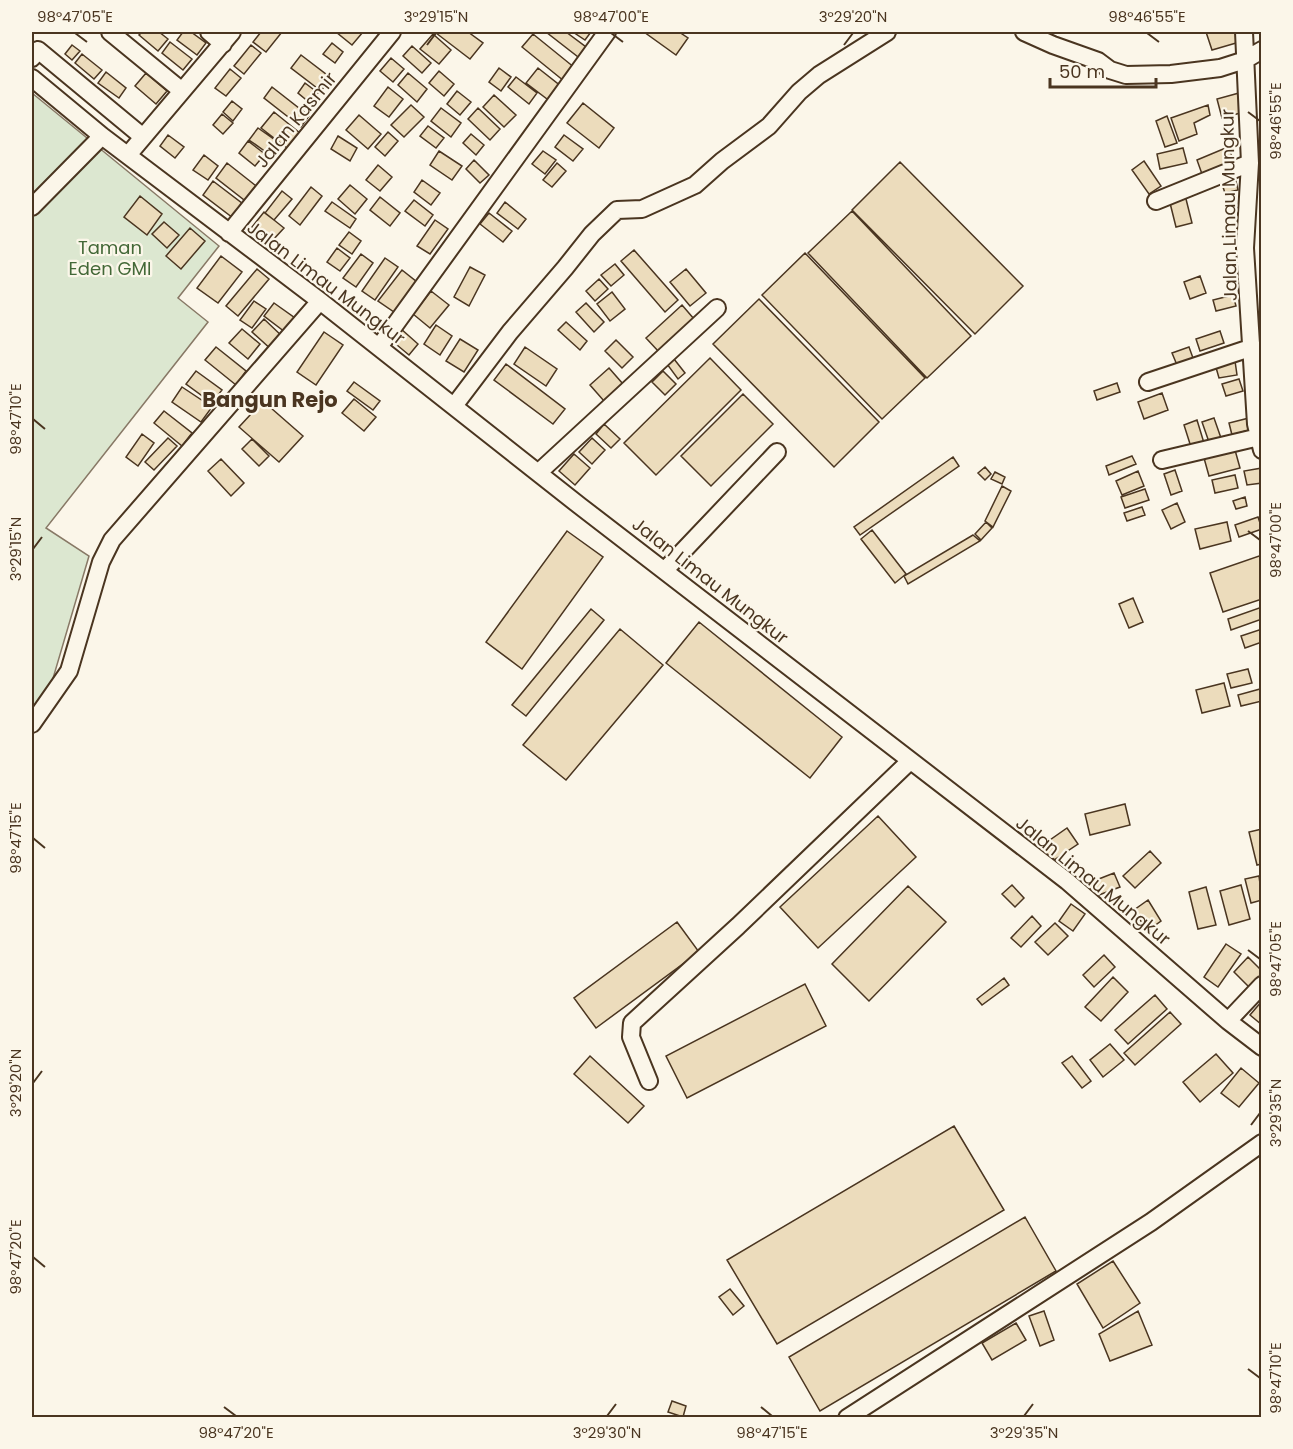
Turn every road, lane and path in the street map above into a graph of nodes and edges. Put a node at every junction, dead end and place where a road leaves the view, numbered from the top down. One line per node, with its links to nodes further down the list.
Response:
1 (110, 32): 14 (street)
2 (208, 32): 8 (street)
3 (392, 32): 23 (street, Jalan Kasmir)
4 (607, 32): 26 (street)
5 (887, 32): 30 (street)
6 (1024, 32): 12 (street)
7 (1244, 32): 12 (street, Jalan Limau Mungkur)
8 (228, 38): 14 (street)
9 (1262, 50): 12 (street)
10 (32, 58): 11 (street)
11 (50, 60): 13 (street); 15 (street)
12 (1245, 60): 20 (street, Jalan Limau Mungkur)
13 (33, 79): 17 (street, Jalan Limau Mungkur)
14 (182, 91): 18 (street)
15 (114, 113): 16 (street); 17 (street)
16 (127, 124): 17 (street); 18 (street)
17 (104, 137): 19 (street, Jalan Limau Mungkur); 22 (street)
18 (143, 137): 19 (street)
19 (128, 155): 23 (street, Jalan Limau Mungkur)
20 (1250, 163): 21 (street); 27 (street, Jalan Limau Mungkur)
21 (1156, 201)
22 (32, 207)
23 (229, 233): 24 (street, Jalan Limau Mungkur)
24 (320, 301): 26 (street, Jalan Limau Mungkur); 36 (street)
25 (717, 308): 34 (street)
26 (379, 347): 30 (street, Jalan Limau Mungkur)
27 (1253, 347): 28 (street); 29 (street, Jalan Limau Mungkur)
28 (1148, 382)
29 (1258, 395): 31 (street, Jalan Limau Mungkur)
30 (454, 406): 34 (street, Jalan Limau Mungkur)
31 (1260, 443): 33 (street)
32 (777, 452): 35 (street)
33 (1162, 460)
34 (538, 473): 35 (street, Jalan Limau Mungkur)
35 (665, 570): 37 (street, Jalan Limau Mungkur)
36 (32, 724)
37 (910, 761): 39 (street, Jalan Limau Mungkur); 41 (street)
38 (1262, 985): 39 (street)
39 (1228, 1021): 40 (street, Jalan Limau Mungkur)
40 (1262, 1047)
41 (649, 1081)
42 (1262, 1143): 43 (street)
43 (848, 1418)

